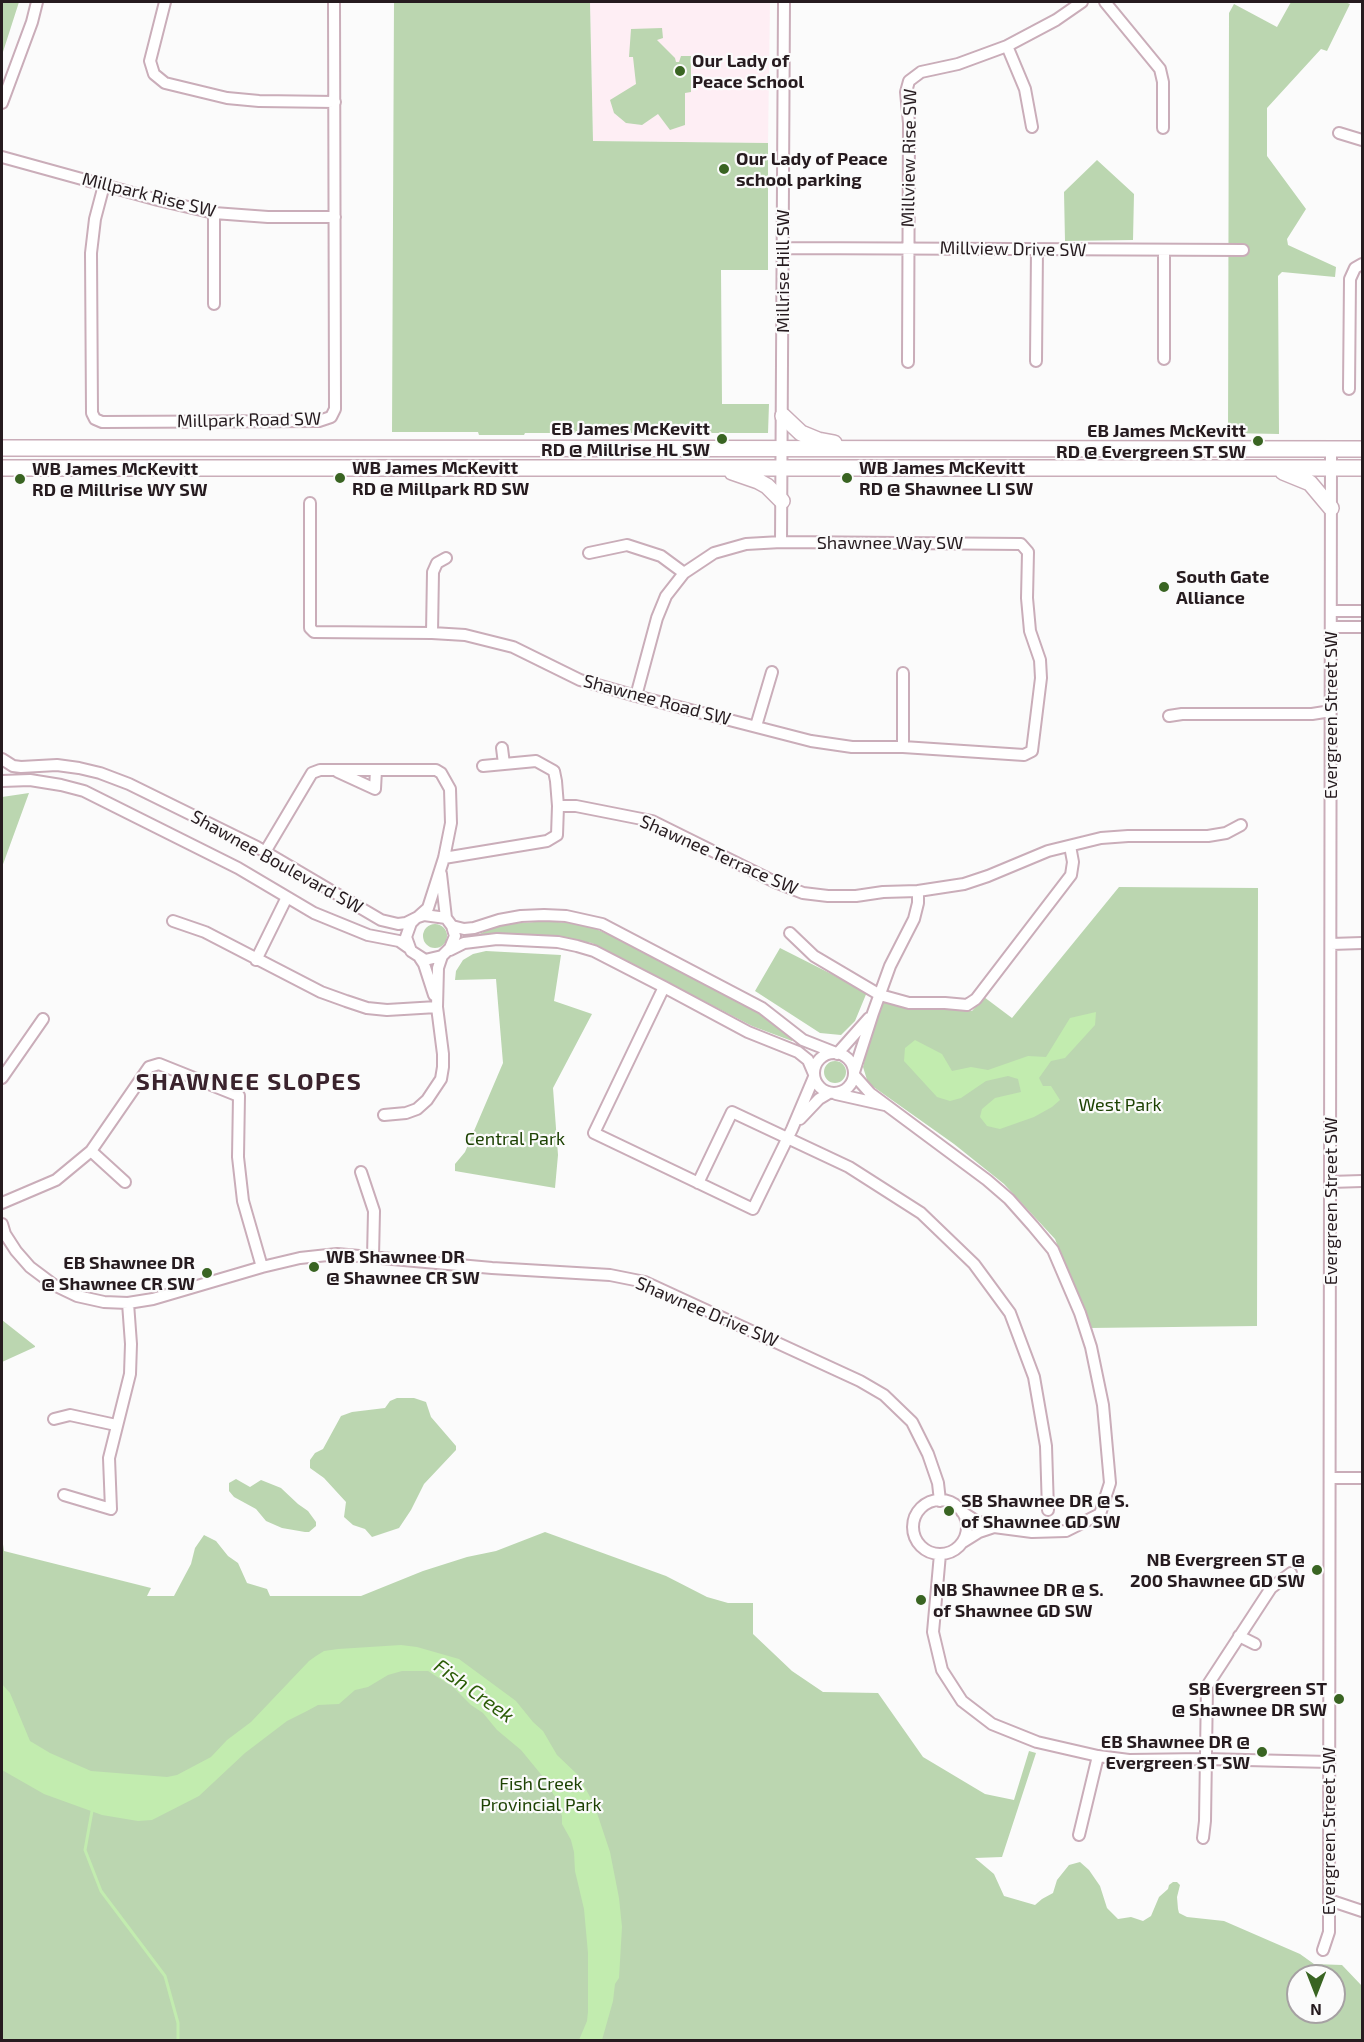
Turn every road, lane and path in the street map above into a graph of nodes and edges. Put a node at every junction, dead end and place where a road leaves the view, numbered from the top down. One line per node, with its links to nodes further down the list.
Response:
1 (37, 2): 9 (street)
2 (165, 2): 8 (street)
3 (334, 2): 8 (street, Millpark Road SW)
4 (784, 2): 18 (street, Millrise Hill SW)
5 (1082, 2): 7 (street, Millview Rise SW)
6 (1104, 2): 11 (street)
7 (1007, 46): 10 (street); 19 (street, Millview Rise SW)
8 (335, 102): 17 (street, Millpark Road SW)
9 (2, 104)
10 (1032, 127)
11 (1163, 128)
12 (1339, 134): 13 (street)
13 (1362, 140)
14 (2, 157): 15 (street, Millpark Rise SW)
15 (104, 185): 16 (street, Millpark Rise SW); 17 (street, Millpark Road SW)
16 (214, 213): 17 (street, Millpark Rise SW); 24 (street)
17 (335, 217)
18 (783, 248): 19 (street, Millview Drive SW); 29 (street, Millrise Hill SW)
19 (908, 248): 20 (street, Millview Drive SW); 26 (street)
20 (1037, 249): 21 (street, Millview Drive SW); 27 (street)
21 (1164, 250): 22 (street, Millview Drive SW); 25 (street)
22 (1243, 250)
23 (1359, 266): 28 (street)
24 (214, 304)
25 (1164, 359)
26 (908, 362)
27 (1036, 362)
28 (1349, 388)
29 (783, 416): 33 (street, Millrise Hill SW); 34 (main road)
30 (2, 438): 31 (main road)
31 (28, 447): 32 (main road); 33 (main road)
32 (2, 448)
33 (783, 449): 34 (main road); 39 (street, Millrise Hill SW)
34 (867, 449): 36 (main road)
35 (1362, 449): 36 (main road)
36 (1331, 451): 41 (street, Evergreen Street SW)
37 (2, 468): 38 (main road)
38 (721, 468): 39 (main road); 43 (main road)
39 (783, 468): 40 (main road); 43 (street, Millrise Hill SW)
40 (1269, 468): 41 (main road); 45 (main road)
41 (1332, 468): 42 (main road); 45 (street, Evergreen Street SW)
42 (1362, 468)
43 (782, 501): 46 (street, Millrise Hill SW)
44 (310, 503): 54 (street, Shawnee Road SW)
45 (1331, 508): 50 (street, Evergreen Street SW)
46 (782, 542): 49 (street, Shawnee Way SW); 63 (street, Shawnee Way SW)
47 (589, 553): 49 (street)
48 (446, 558): 54 (street)
49 (684, 573): 57 (street, Shawnee Way SW)
50 (1331, 611): 51 (street); 52 (street, Evergreen Street SW)
51 (1362, 611)
52 (1331, 627): 53 (street); 58 (street, Evergreen Street SW)
53 (1362, 627)
54 (432, 633): 57 (street, Shawnee Road SW)
55 (772, 672): 60 (street)
56 (903, 673): 61 (street)
57 (636, 696): 60 (street, Shawnee Road SW)
58 (1331, 711): 59 (street); 82 (street, Evergreen Street SW)
59 (1169, 716)
60 (756, 726): 61 (street, Shawnee Road SW)
61 (903, 747): 63 (street, Shawnee Road SW)
62 (502, 748): 65 (street)
63 (1028, 753)
64 (2, 759): 73 (street, Shawnee Boulevard SW)
65 (504, 764): 66 (street); 70 (street)
66 (483, 766)
67 (333, 770): 68 (street); 68 (street); 73 (street)
68 (376, 770): 74 (street)
69 (2, 781): 76 (street, Shawnee Boulevard SW)
70 (558, 806): 74 (street); 75 (street, Shawnee Terrace SW)
71 (1240, 825): 72 (street, Shawnee Terrace SW)
72 (1070, 846): 75 (street, Shawnee Terrace SW); 87 (street)
73 (265, 852): 77 (street, Shawnee Boulevard SW)
74 (442, 863): 77 (street); 79 (street)
75 (918, 891): 87 (street)
76 (287, 897): 83 (street, Shawnee Boulevard SW); 85 (street)
77 (417, 918): 79 (street); 83 (street)
78 (173, 921): 85 (street)
79 (449, 922): 84 (street); 91 (street)
80 (790, 933): 87 (street)
81 (1362, 943): 82 (street)
82 (1331, 944): 103 (street, Evergreen Street SW)
83 (415, 954): 84 (street); 88 (street)
84 (443, 955): 86 (street); 88 (street)
85 (256, 960): 88 (street)
86 (664, 987): 93 (street); 104 (street)
87 (880, 995): 89 (street)
88 (437, 1007): 97 (street)
89 (873, 1013): 91 (street); 92 (street)
90 (43, 1019): 94 (street)
91 (837, 1053): 92 (street); 93 (street)
92 (854, 1073): 95 (street); 96 (street)
93 (814, 1075): 95 (street); 98 (street)
94 (2, 1078)
95 (832, 1093): 96 (street); 98 (street)
96 (887, 1106): 118 (street)
97 (384, 1115)
98 (790, 1133): 104 (street); 104 (street); 116 (street)
99 (91, 1151): 102 (street); 105 (street); 108 (street)
100 (361, 1172): 107 (street)
101 (1362, 1181): 103 (street)
102 (126, 1182)
103 (1330, 1182): 112 (street, Evergreen Street SW)
104 (698, 1183)
105 (2, 1203)
106 (2, 1224): 109 (street, Shawnee Drive SW)
107 (373, 1257): 108 (street, Shawnee Drive SW); 115 (street, Shawnee Drive SW)
108 (262, 1267): 109 (street, Shawnee Drive SW)
109 (128, 1303): 111 (street)
110 (54, 1419): 111 (street)
111 (116, 1425): 114 (street)
112 (1330, 1478): 113 (street); 126 (street, Evergreen Street SW)
113 (1362, 1478)
114 (64, 1495)
115 (940, 1501): 117 (street); 120 (street)
116 (1048, 1510)
117 (962, 1512): 118 (street); 119 (street)
118 (994, 1527): 119 (street)
119 (963, 1542): 120 (street)
120 (940, 1554): 124 (street)
121 (1291, 1573): 122 (street)
122 (1239, 1636): 123 (street); 125 (street)
123 (1255, 1644)
124 (1098, 1756): 125 (street); 127 (street)
125 (1205, 1759): 126 (street); 128 (street)
126 (1329, 1762): 129 (street, Evergreen Street SW)
127 (1079, 1835)
128 (1203, 1838)
129 (1329, 1900): 130 (street); 131 (street, Evergreen Street SW)
130 (1362, 1911)
131 (1323, 1950)

